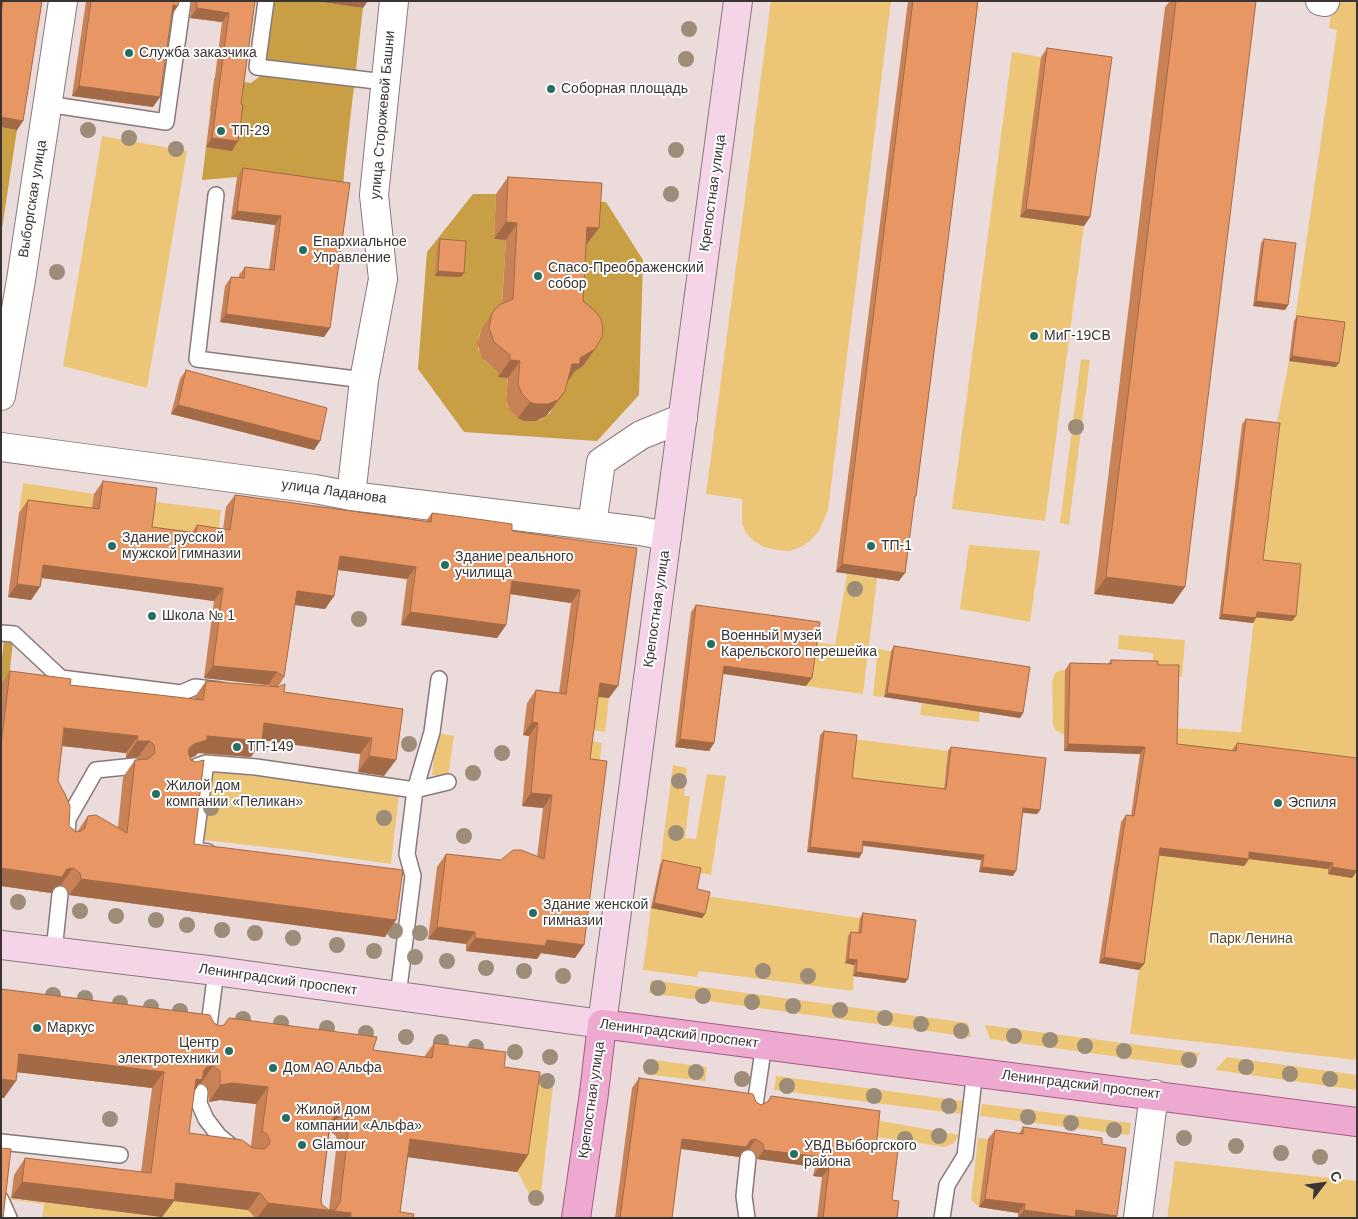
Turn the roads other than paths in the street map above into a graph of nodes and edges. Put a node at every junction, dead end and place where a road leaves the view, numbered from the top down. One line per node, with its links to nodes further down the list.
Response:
1 (63, 1): 9 (street, Выборгская улица)
2 (183, 1): 9 (lane)
3 (266, 1): 8 (lane)
4 (394, 1): 8 (street, улица Сторожевой Башни)
5 (738, 1): 13 (street, Крепостная улица)
6 (1320, 1): 7 (street)
7 (1325, 2)
8 (385, 82): 11 (street, улица Сторожевой Башни)
9 (47, 104): 12 (street, Выборгская улица)
10 (216, 195): 11 (lane)
11 (364, 380): 15 (street, улица Сторожевой Башни)
12 (1, 396)
13 (683, 418): 16 (street); 17 (street, Крепостная улица)
14 (1, 447): 15 (street, улица Ладанова)
15 (351, 496): 16 (street, улица Ладанова)
16 (592, 525): 17 (street, улица Ладанова)
17 (667, 536): 35 (street, Крепостная улица)
18 (1, 633): 20 (lane)
19 (439, 680): 25 (lane)
20 (231, 691)
21 (206, 763): 23 (lane); 25 (lane); 27 (lane)
22 (135, 766): 26 (lane)
23 (186, 769)
24 (448, 782): 25 (lane)
25 (414, 790): 29 (lane)
26 (66, 839)
27 (222, 853)
28 (396, 874): 29 (lane)
29 (414, 876): 34 (lane)
30 (60, 894): 32 (lane)
31 (1, 945): 32 (street, Ленинградский проспект)
32 (54, 951): 33 (street, Ленинградский проспект)
33 (216, 971): 34 (street, Ленинградский проспект); 36 (lane)
34 (398, 996): 35 (street, Ленинградский проспект)
35 (602, 1024): 37 (main road, Ленинградский проспект); 50 (main road, Крепостная улица)
36 (208, 1033)
37 (764, 1044): 38 (main road, Ленинградский проспект); 41 (lane)
38 (975, 1072): 40 (main road, Ленинградский проспект); 52 (lane)
39 (200, 1092): 45 (lane)
40 (1154, 1094): 42 (main road, Ленинградский проспект); 53 (street)
41 (755, 1105)
42 (1357, 1122)
43 (5, 1146): 44 (lane)
44 (120, 1155)
45 (249, 1157)
46 (748, 1158): 51 (lane)
47 (3, 1181): 48 (lane)
48 (1, 1200): 49 (lane)
49 (8, 1218)
50 (576, 1218)
51 (746, 1218)
52 (942, 1218)
53 (1138, 1218)

